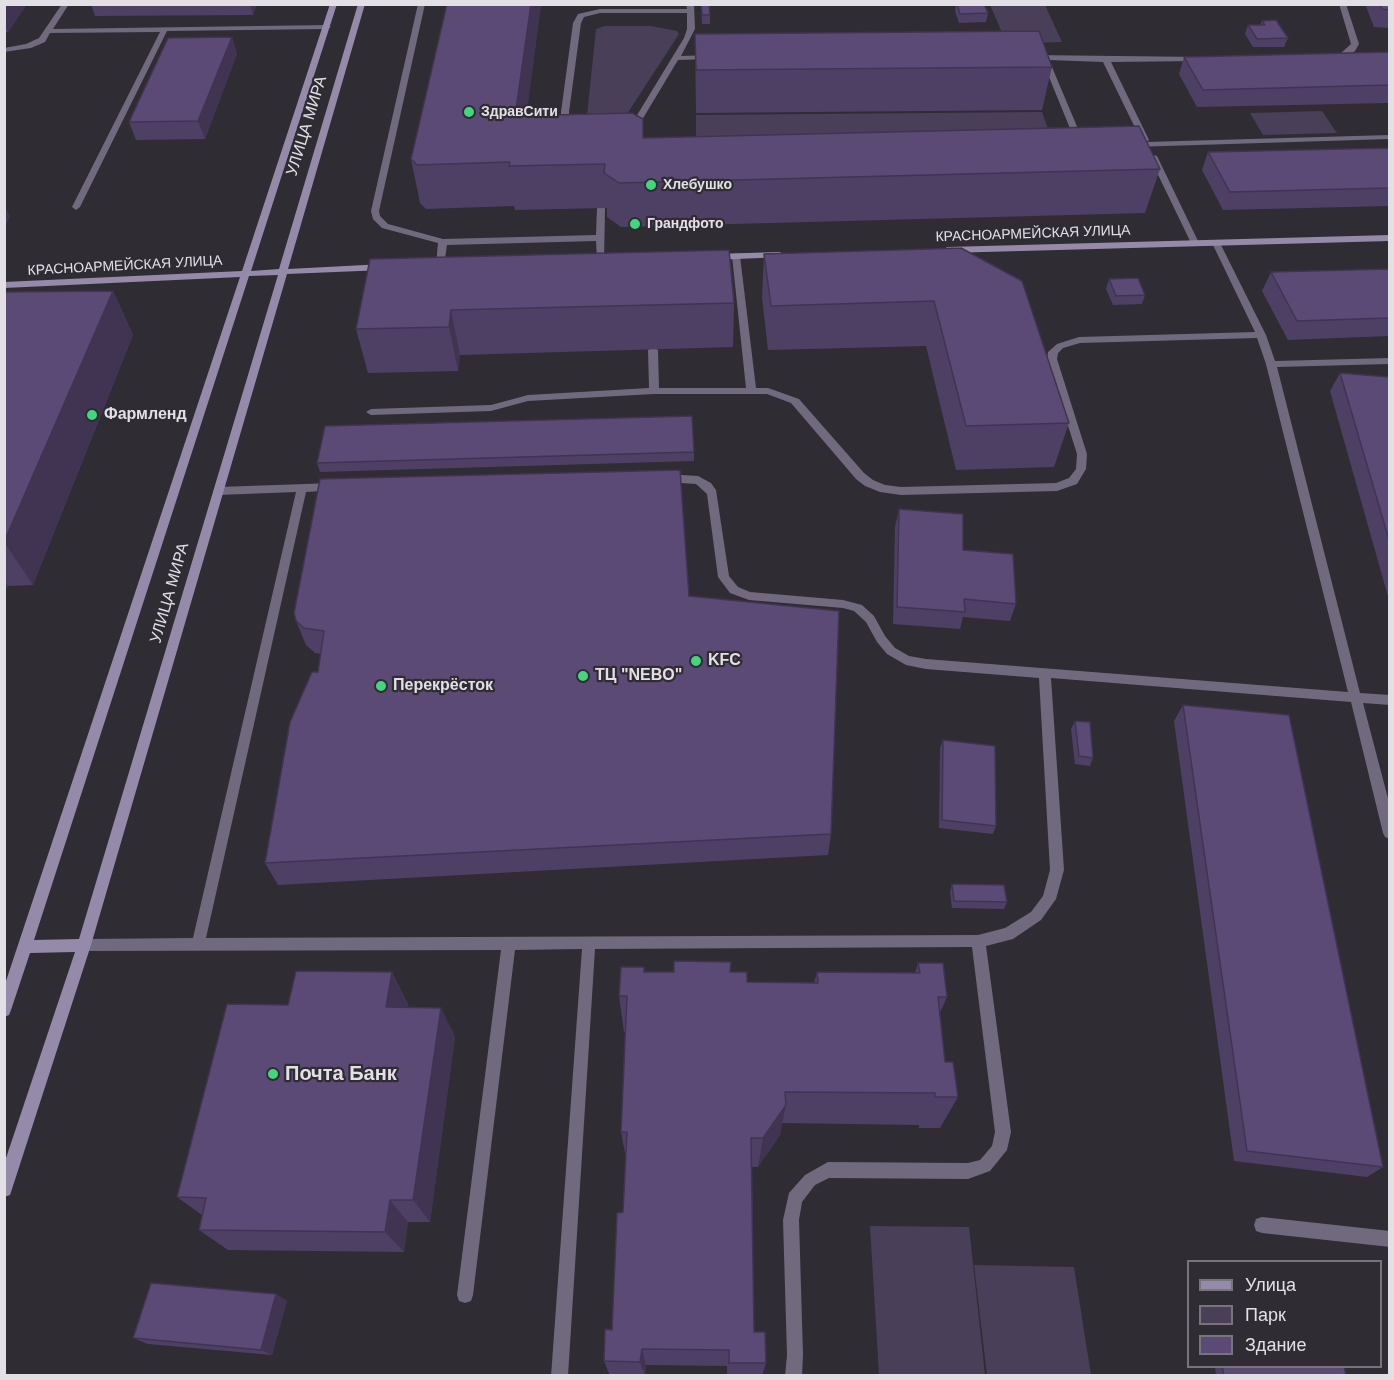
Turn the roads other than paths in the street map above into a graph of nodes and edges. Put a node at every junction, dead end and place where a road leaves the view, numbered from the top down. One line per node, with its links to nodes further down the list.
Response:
1 (66, 4): 9 (lane)
2 (334, 4): 7 (main road, УЛИЦА МИРА)
3 (362, 4): 44 (main road, УЛИЦА МИРА)
4 (422, 4): 30 (lane)
5 (1342, 4): 13 (lane)
6 (690, 8): 14 (lane); 18 (lane)
7 (327, 27): 8 (lane); 45 (main road, УЛИЦА МИРА)
8 (164, 30): 9 (lane); 26 (lane)
9 (49, 31): 10 (lane)
10 (4, 50)
11 (1025, 56): 15 (lane)
12 (723, 57): 14 (lane)
13 (1317, 57)
14 (676, 58): 20 (lane)
15 (1044, 58): 17 (lane); 25 (lane)
16 (1212, 59): 17 (lane)
17 (1106, 60): 21 (lane)
18 (585, 134)
19 (1389, 137): 21 (lane)
20 (626, 141)
21 (1148, 144): 22 (lane); 31 (lane)
22 (1125, 145)
23 (1092, 146): 25 (lane)
24 (1069, 147): 25 (lane)
25 (1081, 147)
26 (76, 207)
27 (601, 208): 28 (lane)
28 (600, 238): 30 (lane); 38 (lane)
29 (1389, 238): 32 (main road, КРАСНОАРМЕЙСКАЯ УЛИЦА)
30 (443, 242): 42 (lane)
31 (1195, 243): 32 (main road, КРАСНОАРМЕЙСКАЯ УЛИЦА); 33 (main road, КРАСНОАРМЕЙСКАЯ УЛИЦА)
32 (1216, 243): 47 (lane)
33 (936, 250)
34 (795, 254): 35 (main road)
35 (736, 256): 36 (main road); 51 (lane)
36 (700, 257)
37 (589, 260): 38 (main road)
38 (601, 260): 39 (main road)
39 (611, 260)
40 (452, 264): 42 (main road)
41 (429, 265): 42 (main road)
42 (440, 265)
43 (395, 267): 44 (main road)
44 (282, 272): 45 (main road, КРАСНОАРМЕЙСКАЯ УЛИЦА); 57 (main road, УЛИЦА МИРА)
45 (247, 273): 46 (main road, КРАСНОАРМЕЙСКАЯ УЛИЦА); 67 (main road, УЛИЦА МИРА)
46 (4, 285)
47 (1261, 335): 50 (lane); 51 (lane)
48 (653, 350): 52 (lane)
49 (1389, 361): 50 (lane)
50 (1271, 364): 59 (lane)
51 (751, 389): 52 (lane)
52 (654, 392): 53 (lane)
53 (371, 412)
54 (659, 478): 58 (lane)
55 (342, 487): 56 (lane)
56 (302, 488): 57 (lane); 66 (lane)
57 (218, 491): 65 (main road, УЛИЦА МИРА)
58 (1046, 673): 59 (lane); 62 (lane)
59 (1356, 698): 60 (lane); 61 (lane)
60 (1389, 700)
61 (1389, 833)
62 (978, 941): 63 (lane); 74 (lane)
63 (590, 942): 64 (lane); 73 (lane)
64 (509, 943): 66 (lane); 72 (lane)
65 (84, 945): 66 (lane); 67 (main road); 69 (main road, УЛИЦА МИРА)
66 (198, 945)
67 (26, 947): 68 (main road, УЛИЦА МИРА)
68 (4, 1010)
69 (4, 1189)
70 (1262, 1225): 71 (lane)
71 (1389, 1239)
72 (465, 1295)
73 (559, 1376)
74 (793, 1376)

